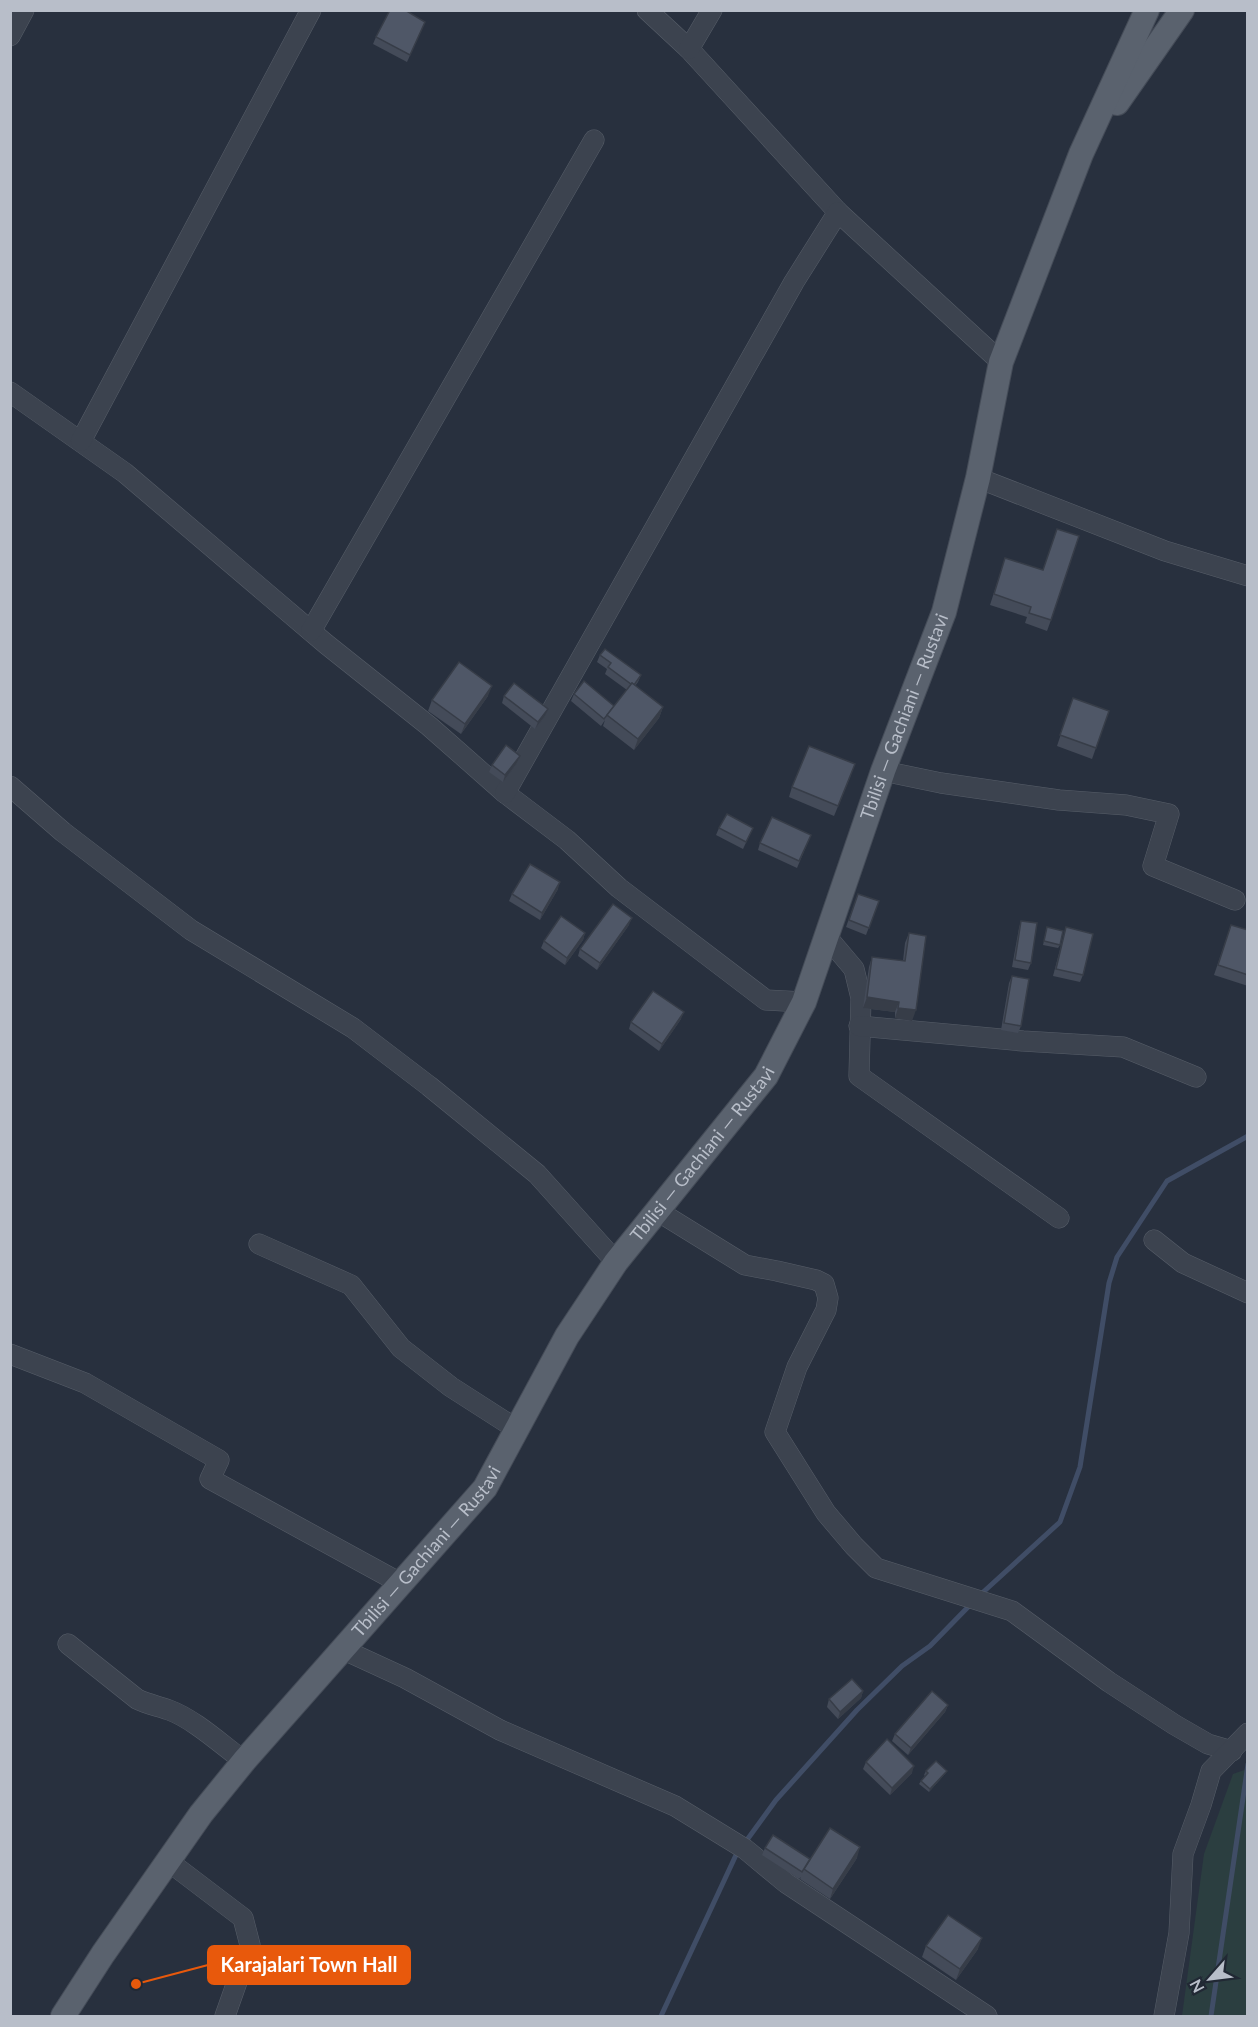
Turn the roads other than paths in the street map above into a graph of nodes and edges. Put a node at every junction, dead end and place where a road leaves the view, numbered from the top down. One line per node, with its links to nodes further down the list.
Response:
1 (24, 10): 7 (street)
2 (311, 10): 14 (street)
3 (647, 10): 8 (street)
4 (712, 10): 8 (street)
5 (1147, 10): 10 (main road, Tbilisi — Gachiani — Rustavi)
6 (1182, 10): 10 (main road, Tbilisi — Gachiani — Rustavi)
7 (10, 36)
8 (688, 49): 11 (street)
9 (594, 140): 17 (street)
10 (1081, 154): 12 (main road, Tbilisi — Gachiani — Rustavi)
11 (838, 212): 12 (street); 20 (street)
12 (1001, 362): 15 (main road, Tbilisi — Gachiani — Rustavi)
13 (10, 392): 14 (street)
14 (81, 441): 17 (street)
15 (978, 478): 16 (street); 18 (main road, Tbilisi — Gachiani — Rustavi)
16 (1248, 576)
17 (311, 631): 20 (street)
18 (884, 771): 21 (street); 22 (main road, Tbilisi — Gachiani — Rustavi)
19 (12, 790): 30 (street)
20 (505, 792): 23 (street)
21 (1235, 900)
22 (826, 937): 23 (main road, Tbilisi — Gachiani — Rustavi); 24 (street)
23 (804, 1002): 26 (main road, Tbilisi — Gachiani — Rustavi)
24 (859, 1026): 25 (street); 27 (street)
25 (1196, 1077)
26 (656, 1210): 30 (main road, Tbilisi — Gachiani — Rustavi); 38 (street)
27 (1059, 1218)
28 (1154, 1239): 31 (street)
29 (260, 1244): 33 (street)
30 (616, 1262): 33 (main road, Tbilisi — Gachiani — Rustavi)
31 (1248, 1293)
32 (10, 1354): 34 (street)
33 (518, 1430): 34 (main road, Tbilisi — Gachiani — Rustavi)
34 (402, 1584): 36 (main road, Tbilisi — Gachiani — Rustavi)
35 (68, 1644): 39 (street)
36 (342, 1649): 39 (main road, Tbilisi — Gachiani — Rustavi); 43 (street)
37 (1248, 1733): 38 (street)
38 (1232, 1751): 44 (street)
39 (244, 1761): 40 (main road, Tbilisi — Gachiani — Rustavi)
40 (168, 1861): 41 (main road, Tbilisi — Gachiani — Rustavi); 42 (street)
41 (63, 2016)
42 (225, 2016)
43 (987, 2016)
44 (1164, 2016)

